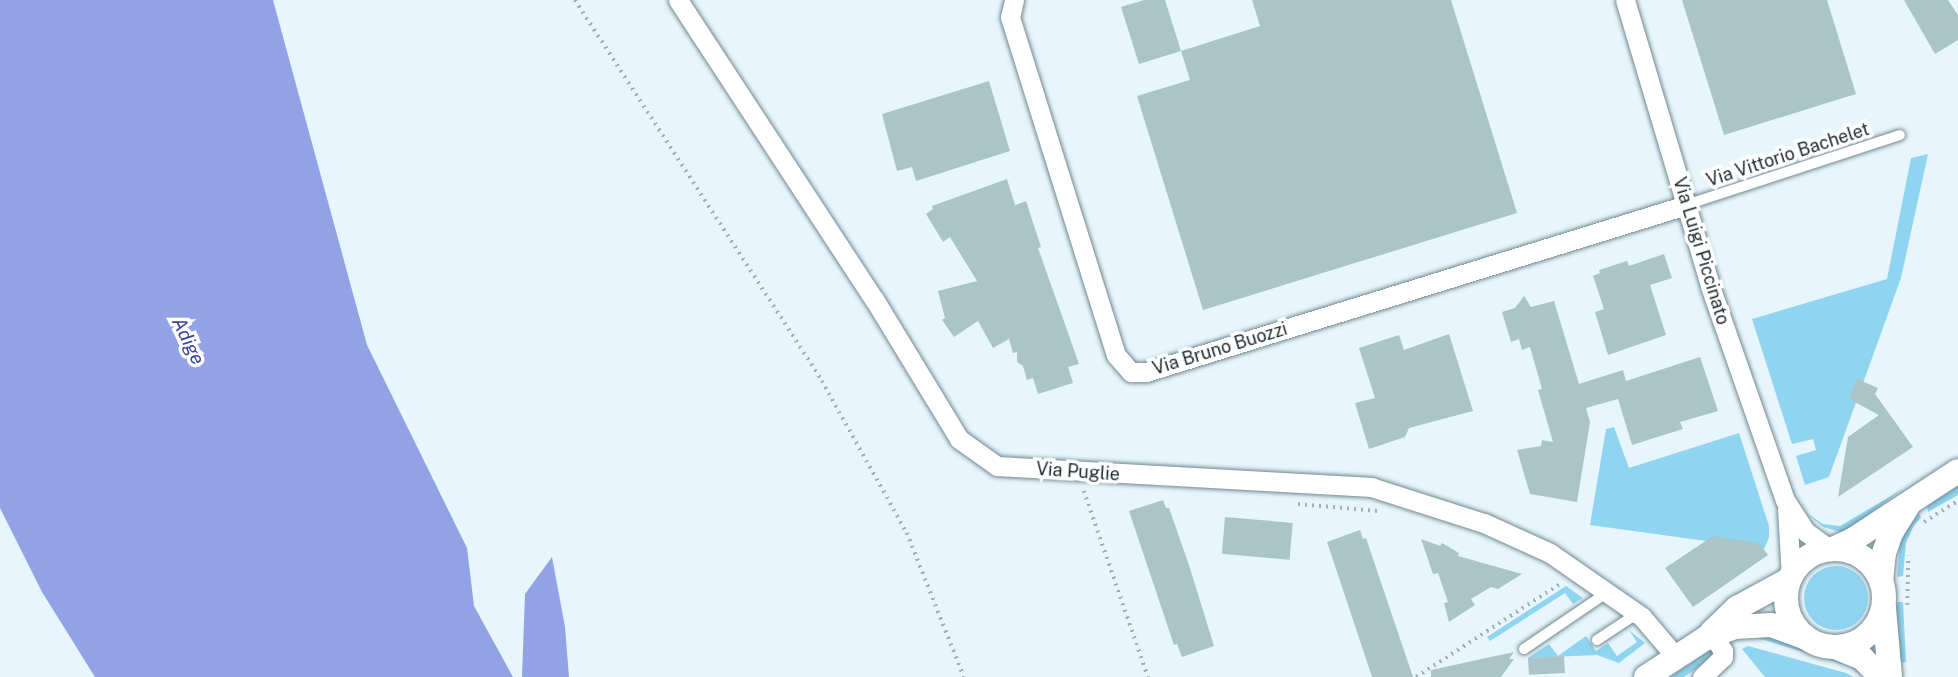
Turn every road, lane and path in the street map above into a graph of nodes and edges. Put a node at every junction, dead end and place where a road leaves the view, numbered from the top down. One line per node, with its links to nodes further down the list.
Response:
1 (575, 0): 28 (path)
2 (678, 0): 19 (street, Via Puglie)
3 (1014, 0): 6 (street, Via Bruno Buozzi)
4 (1625, 0): 6 (street, Via Luigi Piccinato)
5 (1900, 135): 6 (lane, Via Vittorio Bachelet)
6 (1686, 205): 10 (street, Via Luigi Piccinato)
7 (1958, 471): 9 (street)
8 (1097, 489): 29 (path)
9 (1915, 499): 16 (street); 20 (street)
10 (1785, 500): 16 (street, Via Luigi Piccinato); 18 (street, Via Luigi Piccinato)
11 (1958, 500): 14 (path)
12 (1288, 504): 13 (path)
13 (1381, 512)
14 (1919, 526)
15 (1910, 547): 20 (path)
16 (1832, 549): 18 (street); 20 (street)
17 (1558, 576): 30 (path)
18 (1790, 578): 22 (street); 24 (street)
19 (1609, 592): 21 (street, Via Puglie); 26 (lane)
20 (1891, 596): 25 (street); 34 (street)
21 (1637, 613): 23 (lane); 27 (street, Via Puglie)
22 (1709, 636): 24 (street); 27 (street); 32 (street)
23 (1597, 640)
24 (1809, 640): 25 (street)
25 (1835, 648): 33 (street)
26 (1524, 649)
27 (1676, 657): 31 (street)
28 (964, 677)
29 (1148, 677)
30 (1416, 677)
31 (1646, 677)
32 (1702, 677)
33 (1881, 677)
34 (1890, 677)

